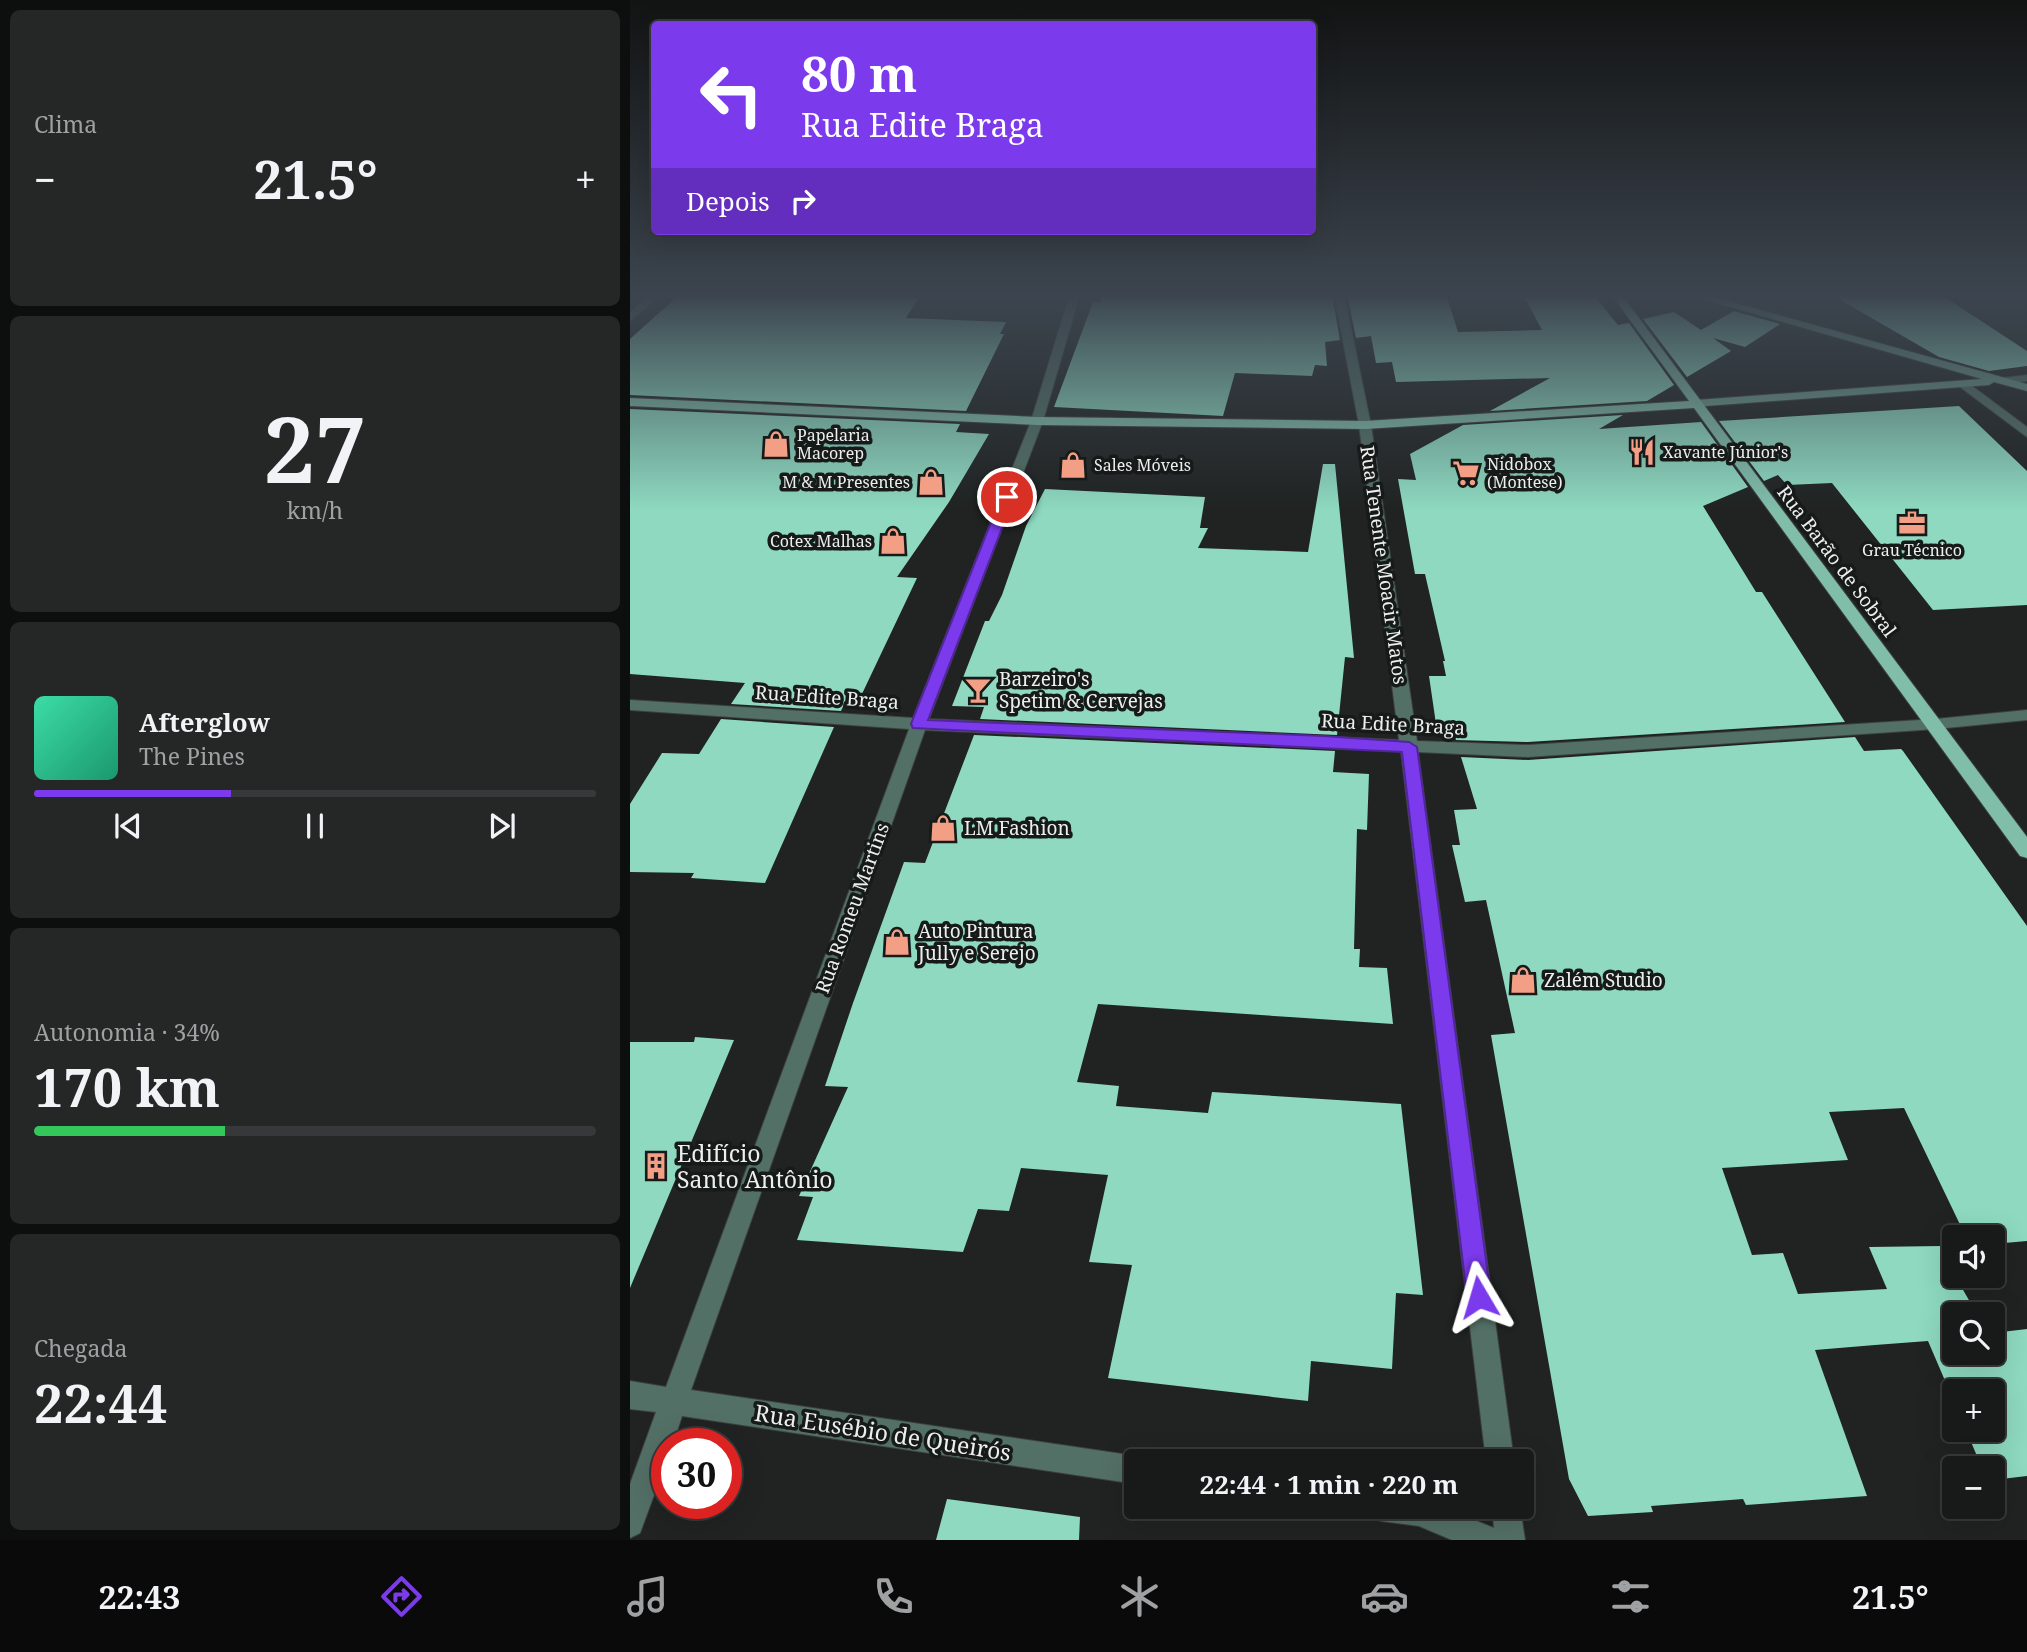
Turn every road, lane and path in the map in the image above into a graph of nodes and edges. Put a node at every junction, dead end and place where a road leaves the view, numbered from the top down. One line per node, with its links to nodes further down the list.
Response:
1 (1053, 366): 11 (street, Rua Romeu Martins)
2 (1353, 366): 12 (street, Rua Tenente Moacir Matos)
3 (1668, 366): 10 (main road, Rua Barão de Sobral)
4 (1948, 366): 6 (main road)
5 (2027, 377): 6 (street)
6 (2002, 381): 7 (main road); 8 (main road)
7 (1964, 385): 10 (main road); 13 (street)
8 (2027, 388)
9 (630, 402): 11 (main road)
10 (1696, 404): 12 (main road); 17 (main road, Rua Barão de Sobral)
11 (1037, 421): 12 (main road); 16 (street, Rua Romeu Martins)
12 (1365, 425): 18 (street, Rua Tenente Moacir Matos)
13 (2027, 433)
14 (630, 705): 16 (street, Rua Edite Braga)
15 (2027, 716): 17 (street, Rua Edite Braga)
16 (919, 724): 18 (street, Rua Edite Braga); 21 (street, Rua Romeu Martins)
17 (1936, 724): 18 (street, Rua Edite Braga); 19 (main road, Rua Barão de Sobral)
18 (1409, 747): 22 (street, Rua Tenente Moacir Matos)
19 (2027, 851)
20 (630, 1395): 21 (street, Rua Eusébio de Queirós)
21 (674, 1400): 23 (street, Rua Eusébio de Queirós); 26 (street, Rua Romeu Martins)
22 (1498, 1449)
23 (1124, 1468)
24 (1434, 1519): 27 (street)
25 (1507, 1519): 28 (street)
26 (630, 1523)
27 (1488, 1540)
28 (1510, 1540)

